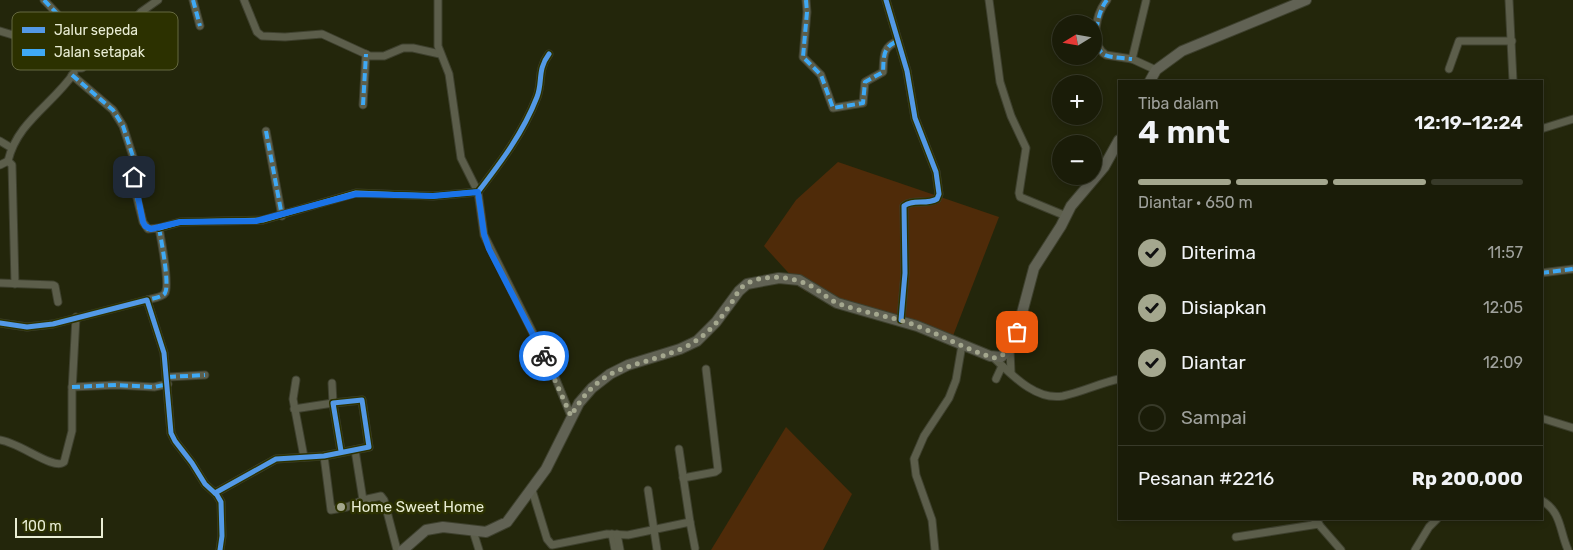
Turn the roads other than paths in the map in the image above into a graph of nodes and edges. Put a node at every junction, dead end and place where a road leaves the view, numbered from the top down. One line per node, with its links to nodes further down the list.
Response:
1 (44, 0): 13 (street)
2 (158, 0): 14 (street)
3 (193, 0): 15 (street)
4 (244, 0): 20 (street)
5 (438, 0): 21 (street)
6 (806, 0): 18 (street)
7 (886, 0): 18 (street)
8 (989, 0): 41 (street)
9 (1107, 0): 23 (street)
10 (1509, 0): 19 (street)
11 (1146, 1): 23 (street)
12 (1300, 1): 26 (main road)
13 (55, 12)
14 (140, 12)
15 (200, 26)
16 (0, 31): 17 (street)
17 (12, 35)
18 (898, 41): 50 (street)
19 (1512, 41): 24 (street); 29 (street)
20 (366, 54): 21 (street); 30 (street)
21 (440, 54): 39 (street)
22 (549, 54): 39 (street)
23 (1132, 59): 26 (street)
24 (1448, 69)
25 (76, 70): 27 (street)
26 (1156, 70): 28 (main road)
27 (72, 75): 36 (street); 42 (street)
28 (1151, 80)
29 (1512, 80)
30 (363, 105)
31 (1573, 119): 32 (street)
32 (1543, 127)
33 (266, 131): 40 (street)
34 (0, 141): 36 (street)
35 (1118, 142): 41 (main road)
36 (10, 148): 37 (street)
37 (8, 161): 38 (street); 46 (street)
38 (0, 165)
39 (478, 192): 40 (street); 67 (street)
40 (282, 216): 42 (street)
41 (1066, 216): 53 (main road)
42 (159, 228): 47 (street)
43 (1573, 269): 44 (street)
44 (1543, 273)
45 (0, 283): 46 (street)
46 (15, 284): 48 (street)
47 (147, 300): 49 (street); 61 (street)
48 (58, 302)
49 (76, 317): 51 (street); 64 (street)
50 (901, 320): 52 (main road); 67 (main road)
51 (0, 323)
52 (962, 345): 54 (main road); 99 (street)
53 (1010, 349): 54 (main road); 57 (street)
54 (994, 358): 55 (street)
55 (1002, 366): 57 (street); 59 (street)
56 (706, 369): 76 (street)
57 (1011, 373): 60 (street)
58 (205, 375): 61 (street)
59 (996, 379)
60 (1118, 379)
61 (168, 380): 64 (street); 79 (street)
62 (296, 380): 66 (street)
63 (332, 383): 65 (street)
64 (72, 387): 70 (street)
65 (333, 403): 66 (street); 72 (street); 73 (street)
66 (294, 409): 75 (street)
67 (571, 416): 77 (main road)
68 (1543, 419): 69 (street)
69 (1573, 428)
70 (0, 440)
71 (679, 449): 76 (street)
72 (355, 450): 73 (street); 80 (street)
73 (341, 451): 74 (street)
74 (324, 456): 75 (street); 80 (street)
75 (304, 457): 79 (street)
76 (683, 478): 84 (street)
77 (532, 490): 86 (main road); 90 (street)
78 (648, 490): 85 (street)
79 (215, 493): 92 (street)
80 (363, 500): 93 (street)
81 (1543, 501): 102 (street)
82 (1436, 520): 101 (street)
83 (1317, 521): 88 (street); 100 (street)
84 (690, 522): 85 (street); 91 (street)
85 (654, 530): 87 (street); 98 (street)
86 (473, 531): 94 (main road); 95 (street)
87 (615, 534): 89 (street); 96 (street); 97 (street)
88 (1236, 537)
89 (573, 546): 90 (street)
90 (550, 547)
91 (695, 548)
92 (220, 550)
93 (397, 550)
94 (403, 550)
95 (479, 550)
96 (615, 550)
97 (620, 550)
98 (657, 550)
99 (935, 550)
100 (1341, 550)
101 (1415, 550)
102 (1568, 550)

